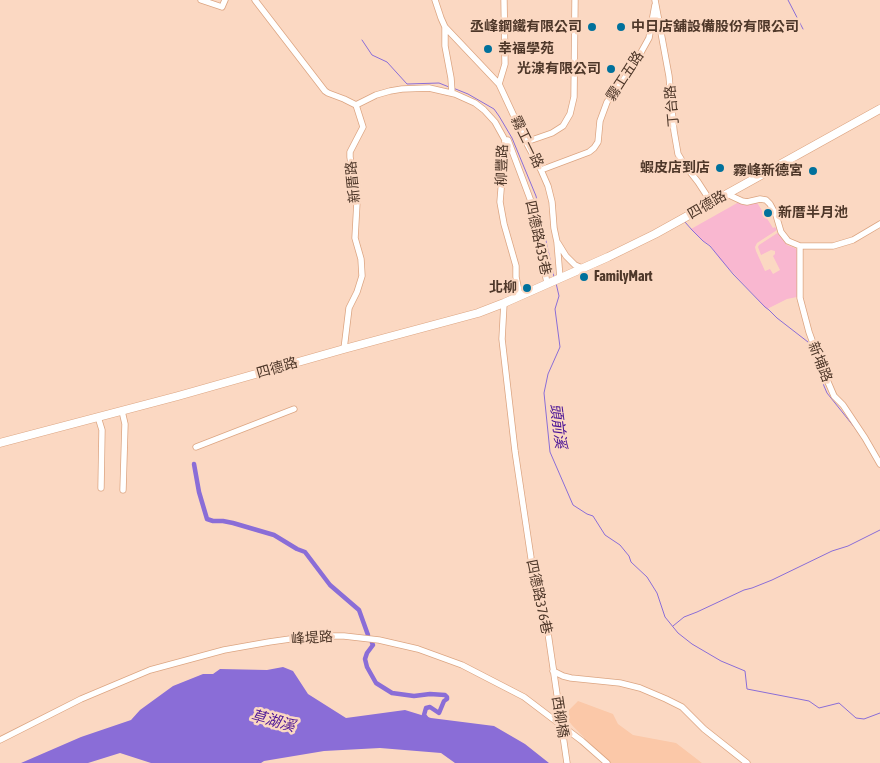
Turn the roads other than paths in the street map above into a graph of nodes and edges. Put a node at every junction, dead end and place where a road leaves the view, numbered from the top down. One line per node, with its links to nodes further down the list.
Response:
1 (201, 0): 2 (street)
2 (225, 0)
3 (255, 0): 11 (street)
4 (436, 0): 8 (street)
5 (504, 0): 9 (street)
6 (575, 0): 14 (street)
7 (655, 2): 15 (street, 霧工五路); 17 (street, 丁台路)
8 (445, 27): 9 (street, 霧工一路); 10 (street)
9 (499, 84): 14 (street, 霧工一路)
10 (452, 93): 11 (street, 柳豐路); 13 (street, 柳豐路)
11 (356, 105): 25 (street, 新厝路)
12 (880, 110): 16 (main road, 四德路)
13 (505, 140): 22 (street, 四德路435巷); 23 (street, 柳豐路)
14 (526, 142): 15 (street, 霧工一路)
15 (541, 170): 19 (street, 霧工一路)
16 (726, 194): 17 (main road, 四德路); 20 (street)
17 (711, 202): 21 (main road, 四德路)
18 (880, 224): 20 (street)
19 (557, 242): 21 (street); 22 (street, 霧工一路)
20 (800, 246): 31 (street, 新埔路)
21 (582, 268): 22 (main road, 四德路)
22 (554, 281): 23 (main road, 四德路)
23 (520, 296): 24 (main road, 四德路)
24 (504, 304): 25 (main road, 四德路); 34 (street, 四德路376巷)
25 (344, 349): 27 (main road, 四德路)
26 (294, 409): 30 (street)
27 (122, 411): 28 (main road, 四德路); 33 (street)
28 (98, 417): 29 (main road, 四德路); 32 (street)
29 (0, 443)
30 (196, 447)
31 (880, 464)
32 (101, 488)
33 (123, 490)
34 (553, 671): 35 (street, 西柳橋); 39 (street)
35 (560, 725): 36 (street, 峰堤路); 37 (street, 西柳橋); 38 (street, 峰堤路)
36 (0, 740)
37 (567, 763)
38 (607, 763)
39 (747, 763)

